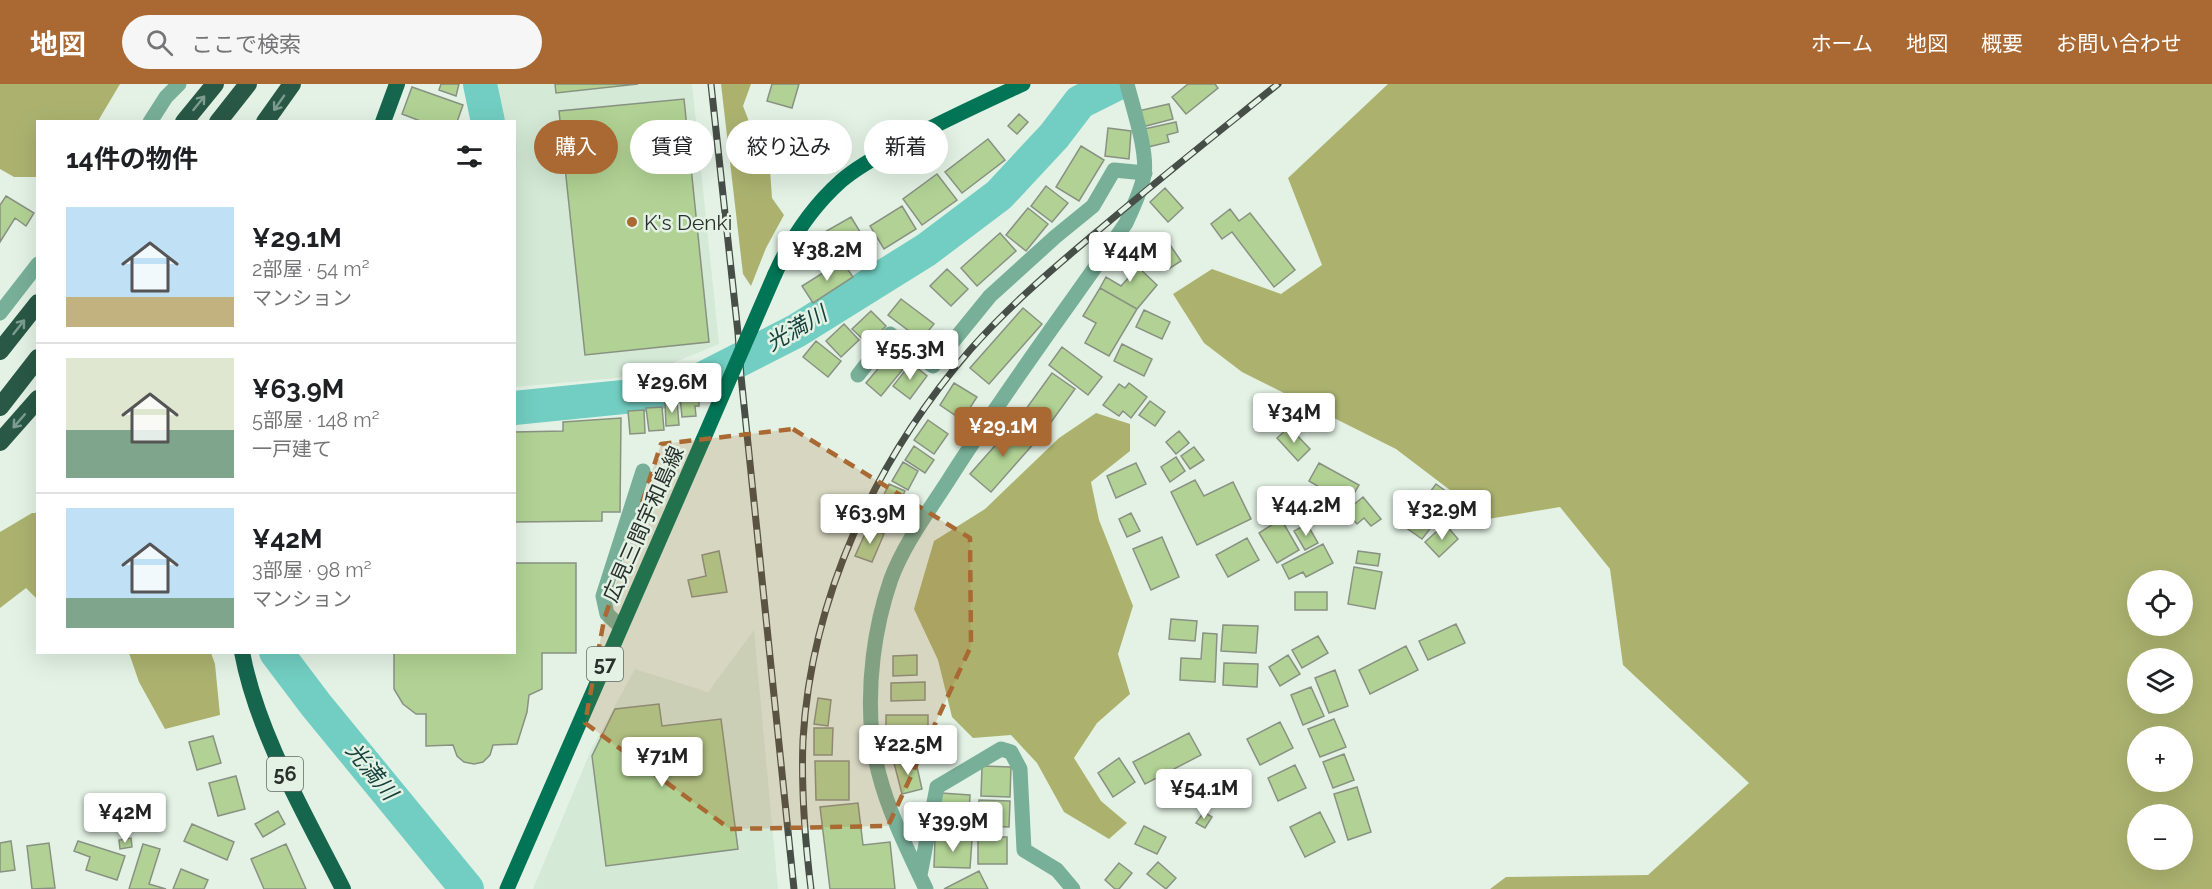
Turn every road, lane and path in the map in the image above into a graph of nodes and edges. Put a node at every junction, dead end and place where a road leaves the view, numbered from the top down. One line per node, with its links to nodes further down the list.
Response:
1 (179, 84): 8 (street)
2 (215, 84): 9 (highway, one-way to 2)
3 (248, 84): 10 (highway)
4 (292, 84): 11 (highway, one-way to 11)
5 (398, 84): 12 (highway)
6 (1023, 84): 24 (main road, 広見三間宇和島線 / 57, bridge)
7 (1127, 87): 13 (street)
8 (151, 120)
9 (186, 120)
10 (220, 120)
11 (266, 120)
12 (384, 120)
13 (1144, 173): 19 (street); 26 (street)
14 (36, 267): 16 (street)
15 (36, 306): 17 (highway, one-way to 15)
16 (0, 313)
17 (0, 351)
18 (36, 361): 21 (highway)
19 (858, 375)
20 (36, 401): 22 (highway, one-way to 22)
21 (0, 407)
22 (0, 442)
23 (643, 471): 24 (street)
24 (621, 627): 27 (main road, 広見三間宇和島線 / 57)
25 (243, 654): 28 (highway, 56)
26 (923, 882): 29 (street)
27 (508, 888)
28 (343, 889)
29 (1073, 889)

